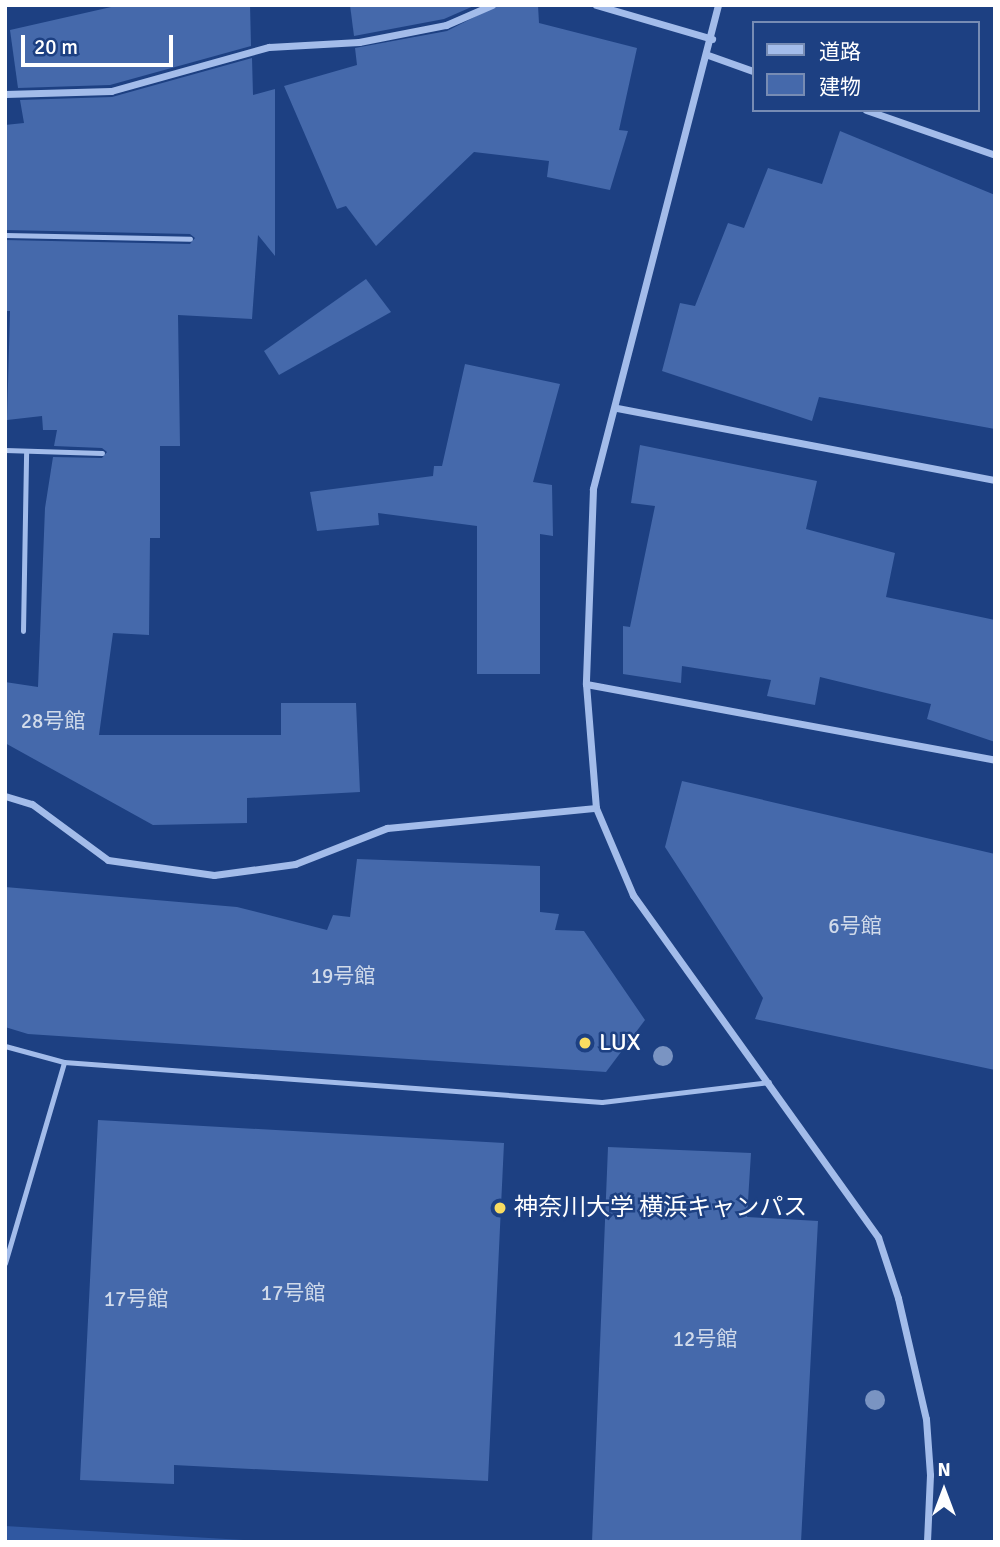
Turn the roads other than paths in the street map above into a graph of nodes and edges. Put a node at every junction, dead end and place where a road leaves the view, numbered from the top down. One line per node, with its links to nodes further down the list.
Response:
1 (492, 5): 7 (street)
2 (596, 5): 4 (street)
3 (719, 5): 4 (street)
4 (712, 39): 5 (street)
5 (708, 55): 6 (street); 12 (street)
6 (752, 71)
7 (5, 94)
8 (872, 112): 9 (street)
9 (995, 155)
10 (5, 235): 11 (lane)
11 (190, 239)
12 (617, 408): 16 (street); 18 (street)
13 (5, 450): 14 (lane)
14 (26, 451): 15 (lane); 17 (lane)
15 (102, 453)
16 (995, 480)
17 (23, 631)
18 (586, 684): 19 (street); 21 (street)
19 (995, 760)
20 (5, 796): 21 (street)
21 (596, 808): 24 (street)
22 (5, 1046): 23 (lane)
23 (64, 1062): 24 (lane); 25 (lane)
24 (769, 1082): 26 (street)
25 (5, 1262)
26 (926, 1542)

